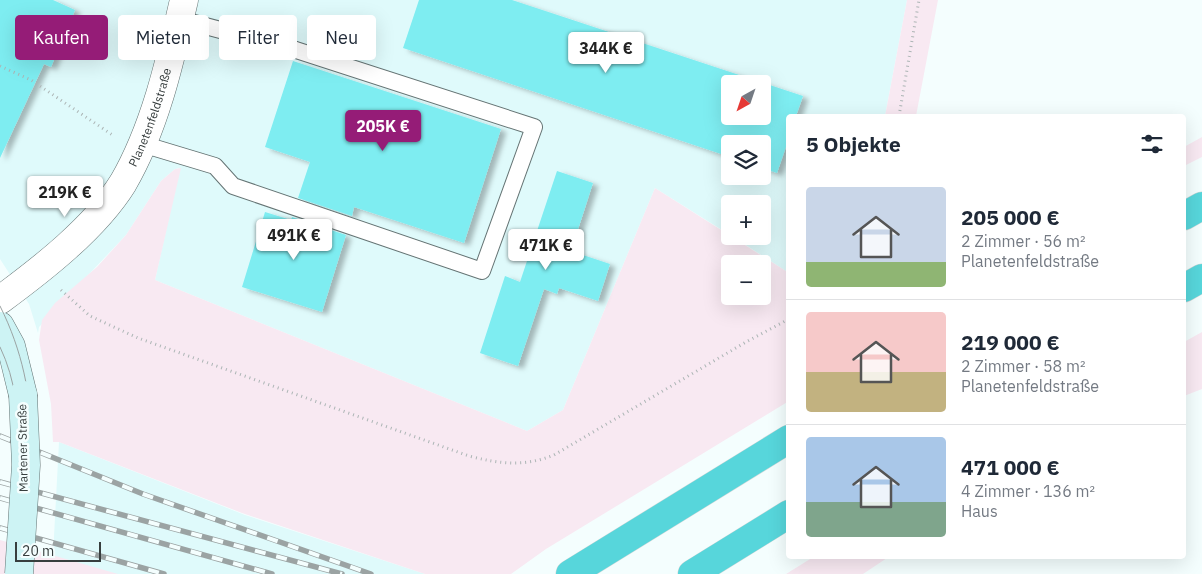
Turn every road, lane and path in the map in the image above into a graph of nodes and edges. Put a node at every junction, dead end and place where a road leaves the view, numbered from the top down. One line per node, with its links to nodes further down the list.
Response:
1 (919, 0): 4 (path)
2 (182, 9): 5 (street, Planetenfeldstraße); 5 (lane)
3 (0, 66): 5 (path)
4 (899, 114)
5 (142, 144): 11 (street, Planetenfeldstraße)
6 (1202, 206): 7 (highway)
7 (1186, 215)
8 (1202, 278): 9 (highway)
9 (1186, 287)
10 (61, 290): 12 (path)
11 (0, 300)
12 (786, 321)
13 (0, 326): 17 (main road, Martener Straße, bridge)
14 (786, 441): 16 (highway)
15 (786, 516): 18 (highway)
16 (580, 567)
17 (19, 574)
18 (692, 574)

